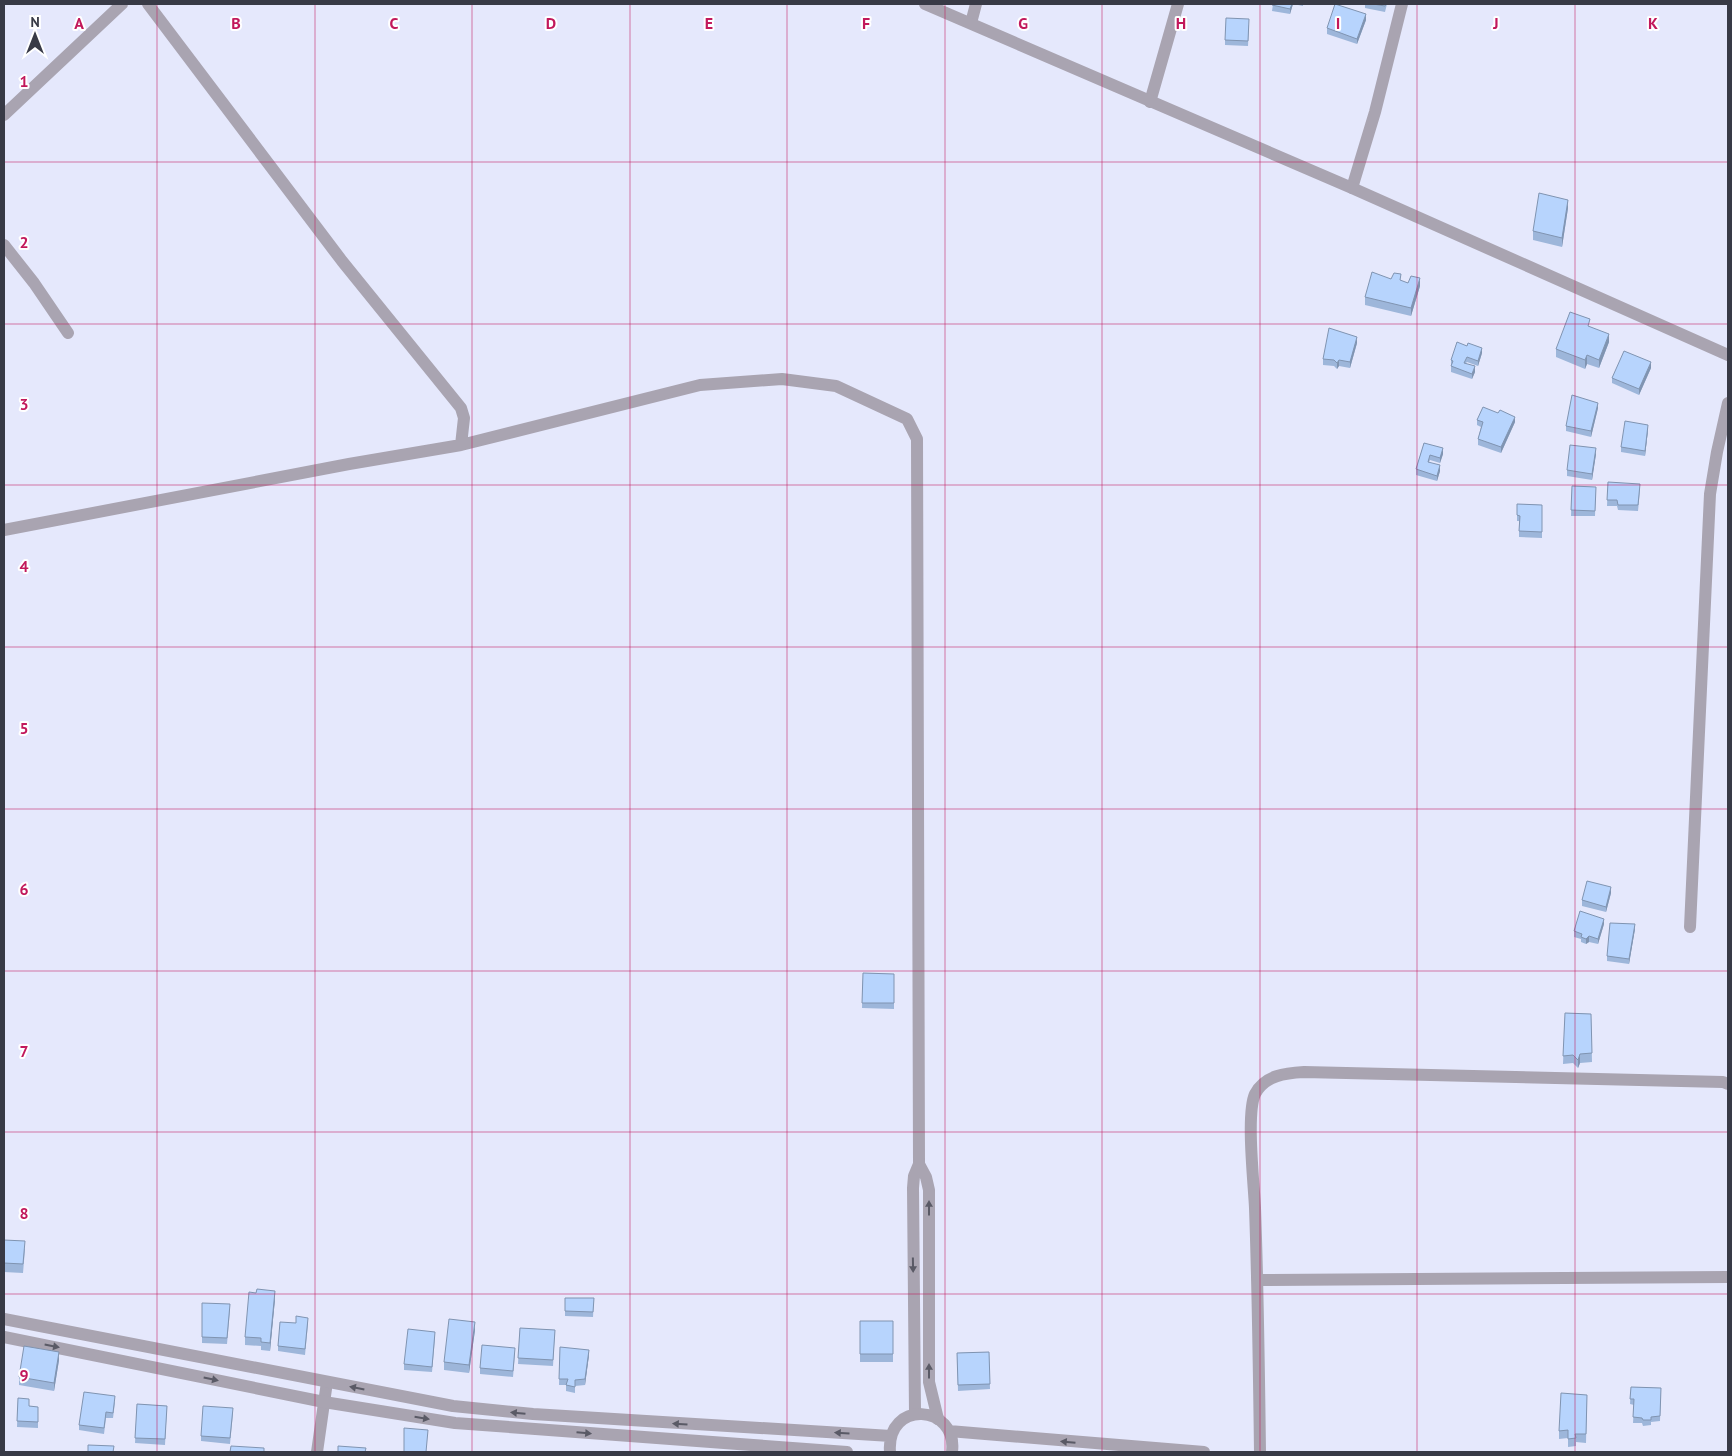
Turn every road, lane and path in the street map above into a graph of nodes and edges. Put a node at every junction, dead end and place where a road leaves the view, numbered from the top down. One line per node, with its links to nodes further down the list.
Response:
1 (122, 4): 9 (street)
2 (148, 4): 15 (street)
3 (925, 4): 7 (street)
4 (976, 4): 7 (street)
5 (1178, 4): 8 (street)
6 (1402, 4): 10 (street)
7 (970, 23): 8 (street)
8 (1150, 102): 10 (street)
9 (4, 115)
10 (1352, 188): 13 (street)
11 (4, 245): 12 (street)
12 (68, 333)
13 (1728, 355)
14 (1728, 403): 17 (street)
15 (461, 445): 16 (street); 19 (street)
16 (4, 530)
17 (1690, 928)
18 (1728, 1084): 21 (street)
19 (919, 1164): 26 (street, one-way to 26); 27 (street, one-way to 19)
20 (1728, 1277): 21 (street)
21 (1257, 1280): 35 (street)
22 (4, 1319): 24 (street)
23 (4, 1337): 25 (street, one-way to 25)
24 (327, 1382): 25 (street); 29 (street, one-way to 24)
25 (324, 1402): 30 (street); 31 (street, one-way to 31)
26 (915, 1414): 27 (street); 29 (street)
27 (938, 1419): 28 (street)
28 (949, 1431): 33 (street); 34 (street, one-way to 28)
29 (891, 1436): 32 (street)
30 (317, 1452)
31 (847, 1452)
32 (890, 1452)
33 (952, 1452)
34 (1204, 1452)
35 (1260, 1452)

